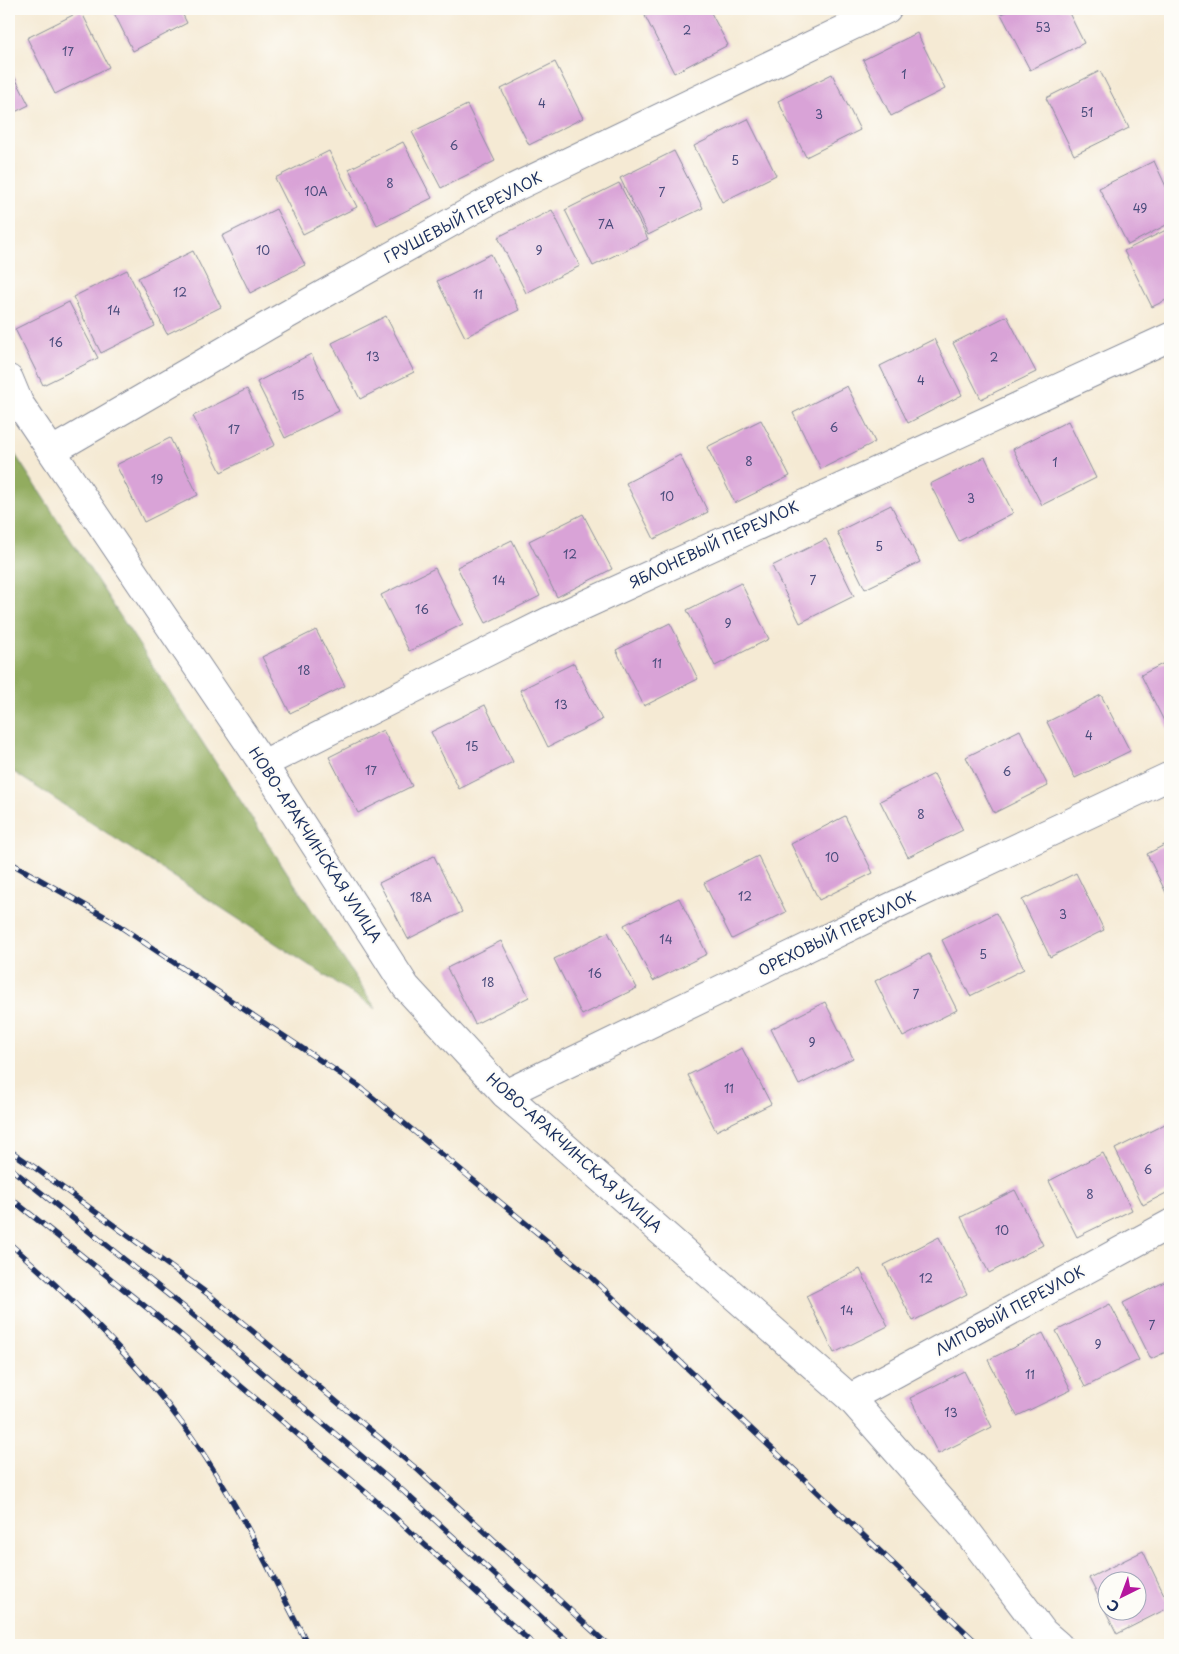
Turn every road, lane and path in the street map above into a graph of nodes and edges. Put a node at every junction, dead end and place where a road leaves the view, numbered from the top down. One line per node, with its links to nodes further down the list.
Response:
1 (887, 9): 4 (street, ГРУШЕВЫЙ ПЕРЕУЛОК)
2 (1170, 338): 5 (street, ЯБЛОНЕВЫЙ ПЕРЕУЛОК)
3 (9, 378): 4 (street, НОВО-АРАКЧИНСКАЯ УЛИЦА)
4 (52, 451): 5 (street, НОВО-АРАКЧИНСКАЯ УЛИЦА)
5 (264, 764): 7 (street, НОВО-АРАКЧИНСКАЯ УЛИЦА)
6 (1170, 776): 7 (street, ОРЕХОВЫЙ ПЕРЕУЛОК)
7 (505, 1094): 9 (street, НОВО-АРАКЧИНСКАЯ УЛИЦА)
8 (1170, 1224): 9 (street, ЛИПОВЫЙ ПЕРЕУЛОК)
9 (850, 1398): 10 (street, НОВО-АРАКЧИНСКАЯ УЛИЦА)
10 (1058, 1645)

